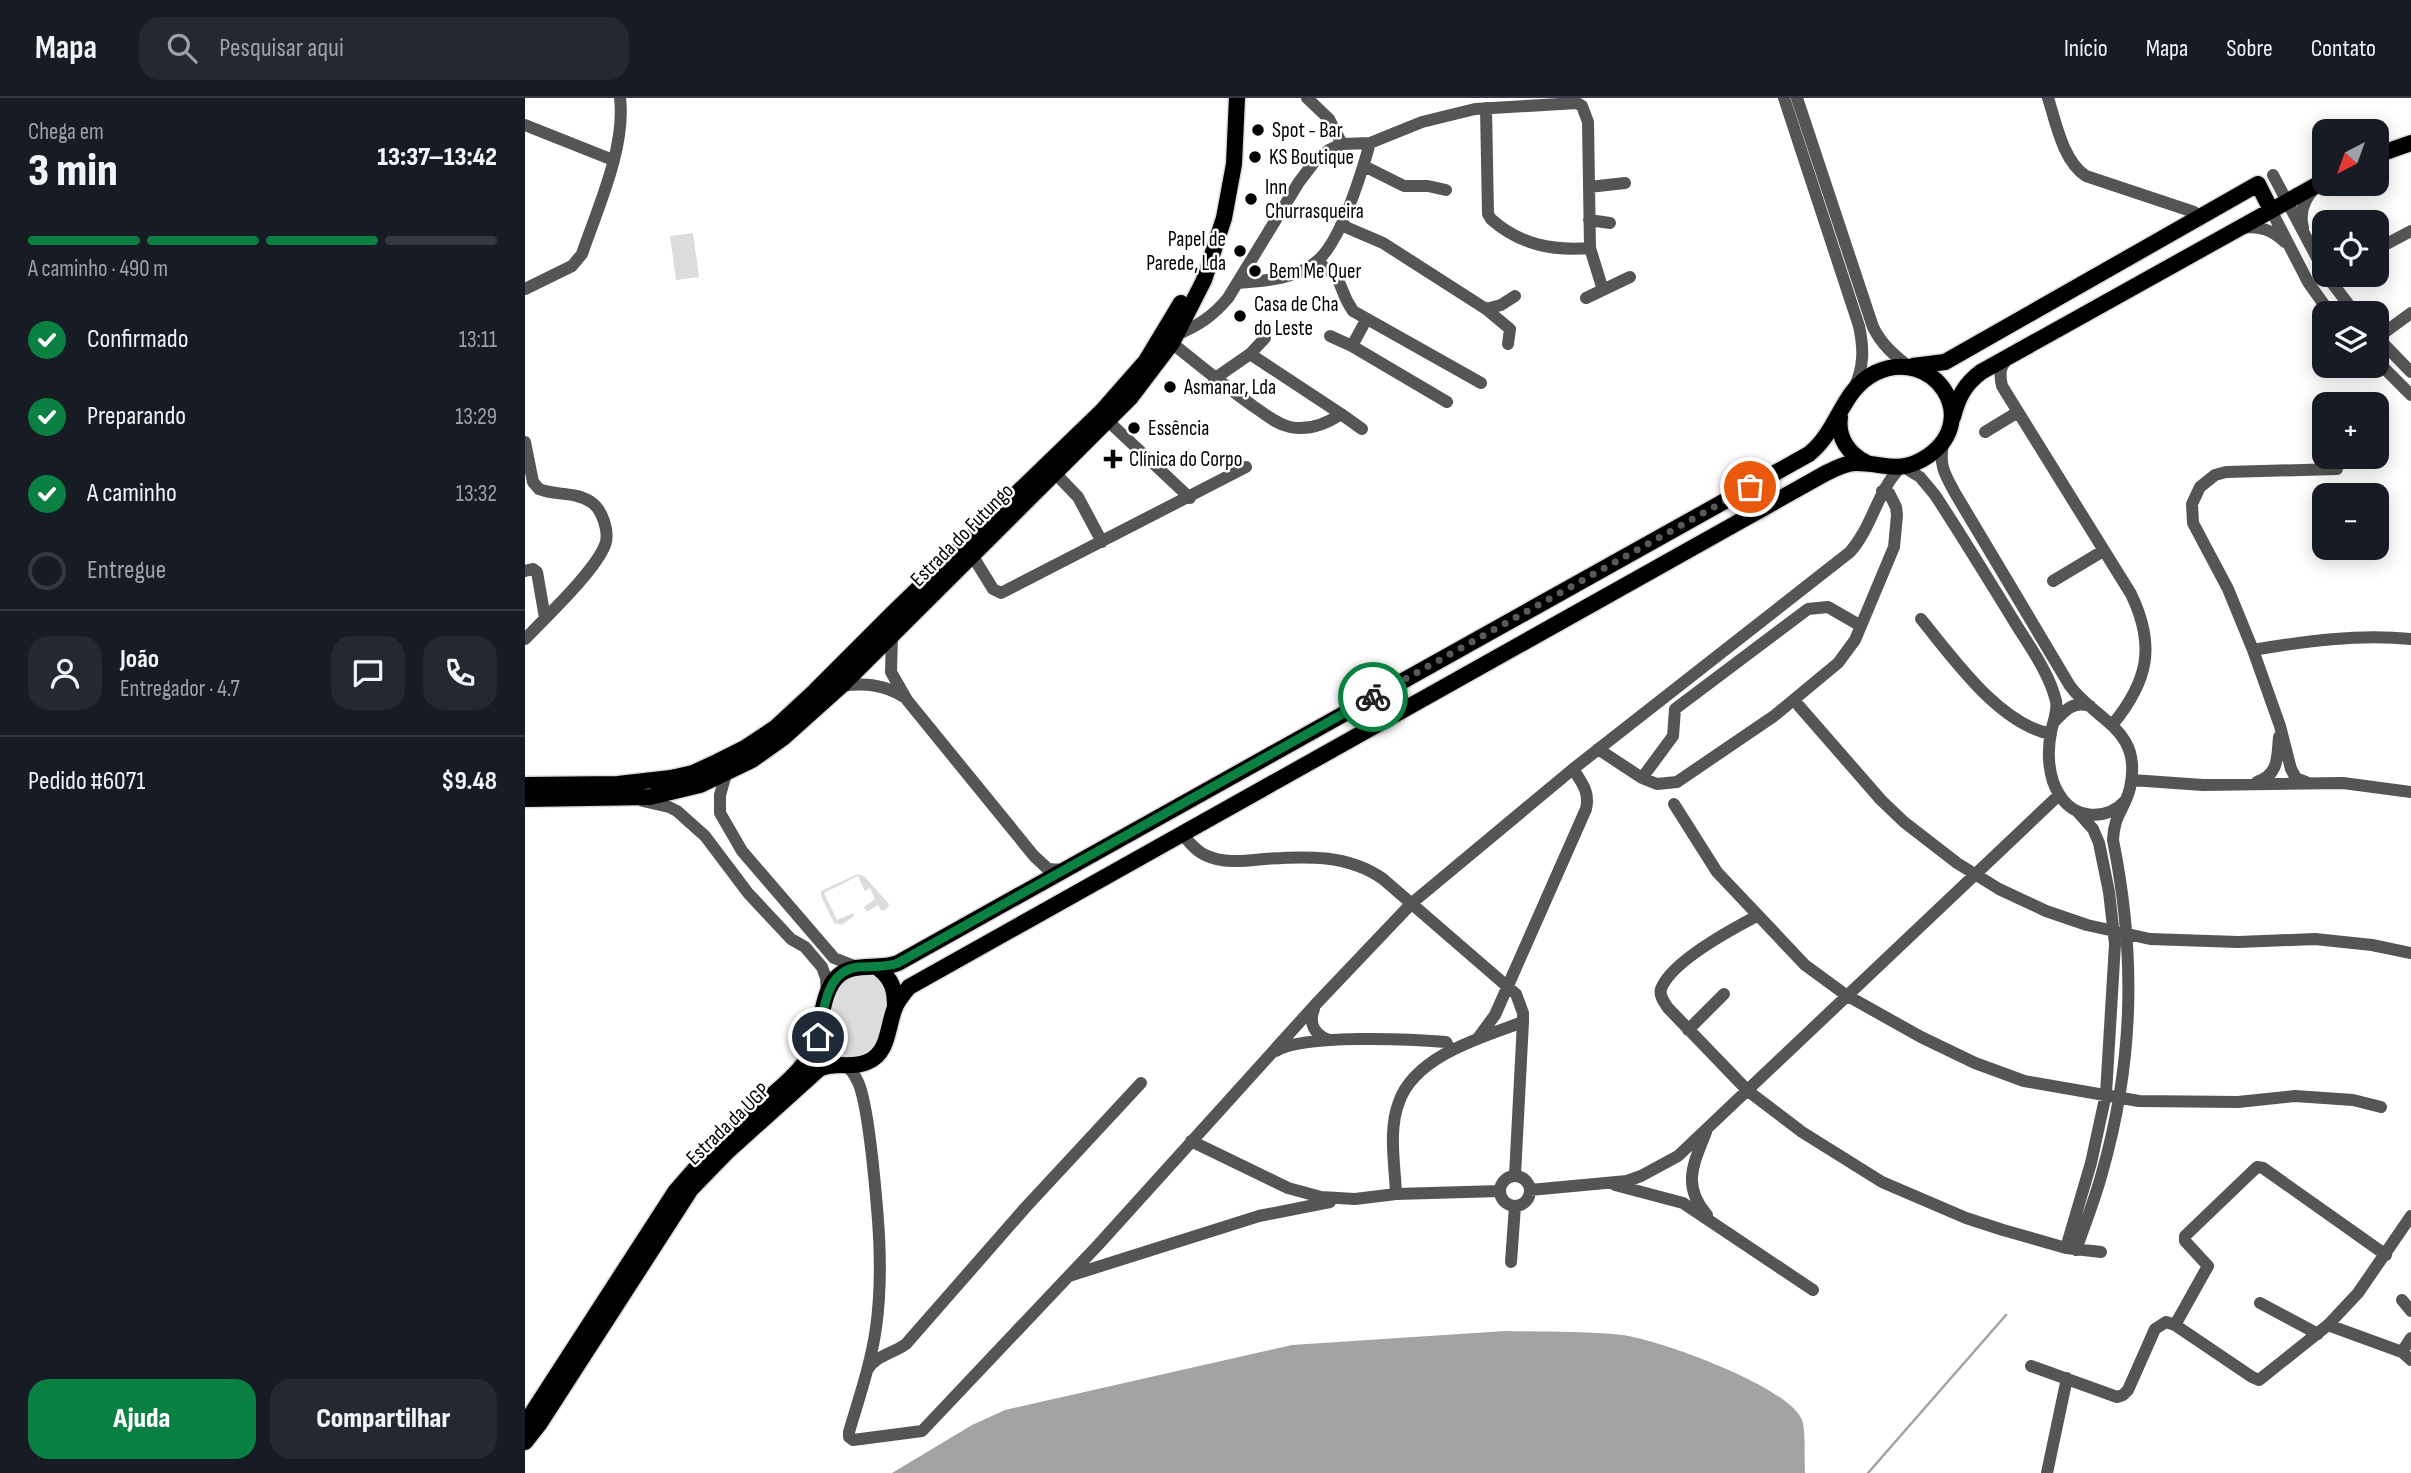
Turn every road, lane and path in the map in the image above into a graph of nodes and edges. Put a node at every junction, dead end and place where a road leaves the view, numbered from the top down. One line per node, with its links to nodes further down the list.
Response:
1 (620, 98): 14 (street)
2 (1227, 98): 105 (main road, Estrada do Futungo)
3 (1237, 98): 48 (main road, Estrada do Futungo)
4 (1307, 98): 12 (street)
5 (1784, 98): 61 (street)
6 (1797, 98): 54 (street)
7 (2048, 98): 24 (street)
8 (1486, 108): 10 (street); 18 (street); 31 (street)
9 (525, 125): 14 (street)
10 (1370, 143): 12 (street); 15 (street)
11 (2411, 143): 13 (main road)
12 (1342, 144): 36 (street)
13 (2389, 151)
14 (613, 160): 37 (street)
15 (1364, 166): 20 (street); 27 (street)
16 (2273, 175): 22 (street)
17 (1625, 183): 18 (street)
18 (1589, 187): 25 (street)
19 (2312, 188): 22 (main road)
20 (1445, 190)
21 (2312, 192): 32 (street)
22 (2287, 202): 23 (main road); 32 (street)
23 (2271, 210): 28 (main road); 33 (street); 54 (main road)
24 (2194, 212)
25 (1589, 220): 26 (street); 31 (street)
26 (1611, 223)
27 (1341, 225): 34 (street); 42 (street)
28 (2234, 230): 33 (street); 53 (main road)
29 (2411, 231): 30 (street)
30 (2389, 243)
31 (1590, 248): 38 (street)
32 (2311, 248)
33 (2293, 254): 41 (street)
34 (1316, 262): 36 (street); 44 (street)
35 (1630, 277): 38 (street)
36 (1238, 284): 48 (street)
37 (525, 289)
38 (1603, 290): 40 (street)
39 (1515, 296): 42 (street)
40 (1586, 298)
41 (2321, 301)
42 (1486, 309): 49 (street)
43 (2411, 313): 45 (street)
44 (1366, 320): 50 (street); 59 (street)
45 (2389, 329)
46 (1330, 336): 50 (street)
47 (1265, 338): 52 (street)
48 (1174, 339): 57 (street); 67 (main road, Estrada do Futungo)
49 (1508, 344)
50 (1352, 346): 63 (street)
51 (2389, 349): 55 (street)
52 (1250, 354): 57 (street); 66 (street)
53 (2010, 356): 58 (main road); 60 (street)
54 (1908, 366): 61 (main road); 68 (main road)
55 (2411, 372)
56 (2389, 373): 62 (street)
57 (1214, 379): 66 (street)
58 (1973, 379): 60 (street); 68 (main road)
59 (1481, 383)
60 (2002, 386): 65 (street)
61 (1853, 391): 64 (main road)
62 (2411, 395)
63 (1447, 402)
64 (1842, 411): 73 (main road); 118 (main road)
65 (2018, 412): 70 (street); 81 (street)
66 (1341, 414): 69 (street)
67 (1108, 421): 77 (main road, Estrada do Futungo); 79 (street)
68 (1950, 426): 72 (main road)
69 (1362, 429)
70 (1985, 432)
71 (525, 442): 85 (street)
72 (1943, 443): 74 (main road); 95 (street)
73 (1870, 464): 74 (main road); 78 (street); 115 (main road)
74 (1902, 466): 78 (street); 98 (street)
75 (1246, 467): 79 (street)
76 (2337, 470): 91 (street)
77 (1055, 473): 80 (street); 82 (main road, Estrada do Futungo)
78 (1882, 491): 87 (street); 99 (street)
79 (1190, 498): 80 (street)
80 (1102, 542): 82 (street)
81 (2103, 551): 84 (street); 96 (street)
82 (972, 555): 88 (main road, Estrada do Futungo)
83 (525, 571): 85 (street)
84 (2053, 581)
85 (545, 618): 89 (street)
86 (1921, 619): 98 (street)
87 (1861, 626): 102 (street); 102 (street)
88 (892, 635): 92 (main road, Estrada do Futungo); 93 (street)
89 (525, 639)
90 (2411, 639): 91 (street)
91 (2253, 650): 97 (street)
92 (841, 686): 93 (street); 101 (main road, Estrada do Futungo)
93 (907, 699): 117 (street)
94 (1799, 706): 119 (street)
95 (2090, 706): 96 (street); 98 (street)
96 (2113, 724): 103 (street)
97 (2280, 726): 104 (street); 106 (street)
98 (2052, 729): 108 (street)
99 (1598, 750): 100 (street); 102 (street)
100 (1573, 769): 121 (street); 128 (street)
101 (726, 774): 110 (main road, Estrada do Futungo); 114 (street)
102 (1642, 778)
103 (2131, 780): 106 (street); 111 (street)
104 (2307, 782): 106 (street); 107 (street)
105 (525, 785)
106 (2250, 785)
107 (2411, 792)
108 (2059, 794): 113 (street); 119 (street)
109 (525, 799): 110 (main road, Estrada do Futungo)
110 (622, 799): 116 (street)
111 (2126, 800): 113 (street); 124 (street)
112 (1674, 804): 122 (street)
113 (2077, 811): 123 (street)
114 (724, 823): 116 (street); 126 (street)
115 (1182, 834): 121 (street); 133 (main road)
116 (705, 835): 129 (street)
117 (1034, 856): 118 (street); 120 (street)
118 (1063, 870): 120 (main road)
119 (1976, 874): 123 (street); 131 (street)
120 (1031, 889): 127 (main road)
121 (1412, 903): 128 (street); 132 (street)
122 (1757, 916): 131 (street); 135 (street)
123 (2113, 931): 124 (street); 146 (street)
124 (2128, 934): 125 (street); 147 (street)
125 (2411, 953)
126 (858, 967): 127 (main road); 129 (main road)
127 (878, 968): 133 (main road)
128 (1508, 987): 134 (street); 137 (street)
129 (827, 994): 136 (main road)
130 (1724, 994): 135 (street)
131 (1846, 995): 145 (street); 146 (street)
132 (1315, 1005): 138 (street); 140 (street)
133 (895, 1007): 141 (main road)
134 (1523, 1022): 137 (street); 151 (street)
135 (1688, 1030): 145 (street)
136 (818, 1037): 142 (main road); 178 (main road, Estrada da UGP)
137 (1478, 1038): 139 (street)
138 (1332, 1041): 139 (street); 140 (street)
139 (1451, 1051): 155 (street)
140 (1271, 1054): 150 (street)
141 (872, 1060): 142 (main road, Estrada da UGP); 144 (street)
142 (846, 1064): 144 (street); 179 (main road, Estrada da UGP)
143 (1141, 1083): 173 (street)
144 (861, 1089): 170 (street)
145 (1748, 1091): 149 (street); 160 (street)
146 (2106, 1094): 147 (street); 160 (street)
147 (2120, 1097): 148 (street); 160 (street)
148 (2381, 1107)
149 (1707, 1128): 152 (street); 159 (street)
150 (1191, 1142): 156 (street); 164 (street)
151 (1515, 1175): 153 (street); 154 (street)
152 (1612, 1184): 153 (street); 159 (street)
153 (1530, 1190): 157 (street)
154 (1500, 1191): 155 (street); 157 (street)
155 (1397, 1194): 156 (street)
156 (1355, 1199): 164 (street)
157 (1515, 1206): 163 (street)
158 (2411, 1216): 162 (street)
159 (1713, 1222): 165 (street)
160 (2071, 1249): 161 (street)
161 (2101, 1252)
162 (2386, 1255): 169 (street); 171 (street)
163 (1511, 1262)
164 (1068, 1277): 176 (street)
165 (1812, 1290)
166 (2402, 1300): 168 (street)
167 (2260, 1303): 171 (street)
168 (2411, 1311)
169 (2175, 1325): 171 (street); 177 (street)
170 (876, 1330): 173 (street); 176 (street)
171 (2323, 1330): 174 (street)
172 (2411, 1338): 174 (street)
173 (901, 1348): 176 (street)
174 (2406, 1356)
175 (2031, 1366): 177 (street)
176 (866, 1373)
177 (2067, 1378): 180 (street)
178 (525, 1424)
179 (525, 1442)
180 (2047, 1473)

